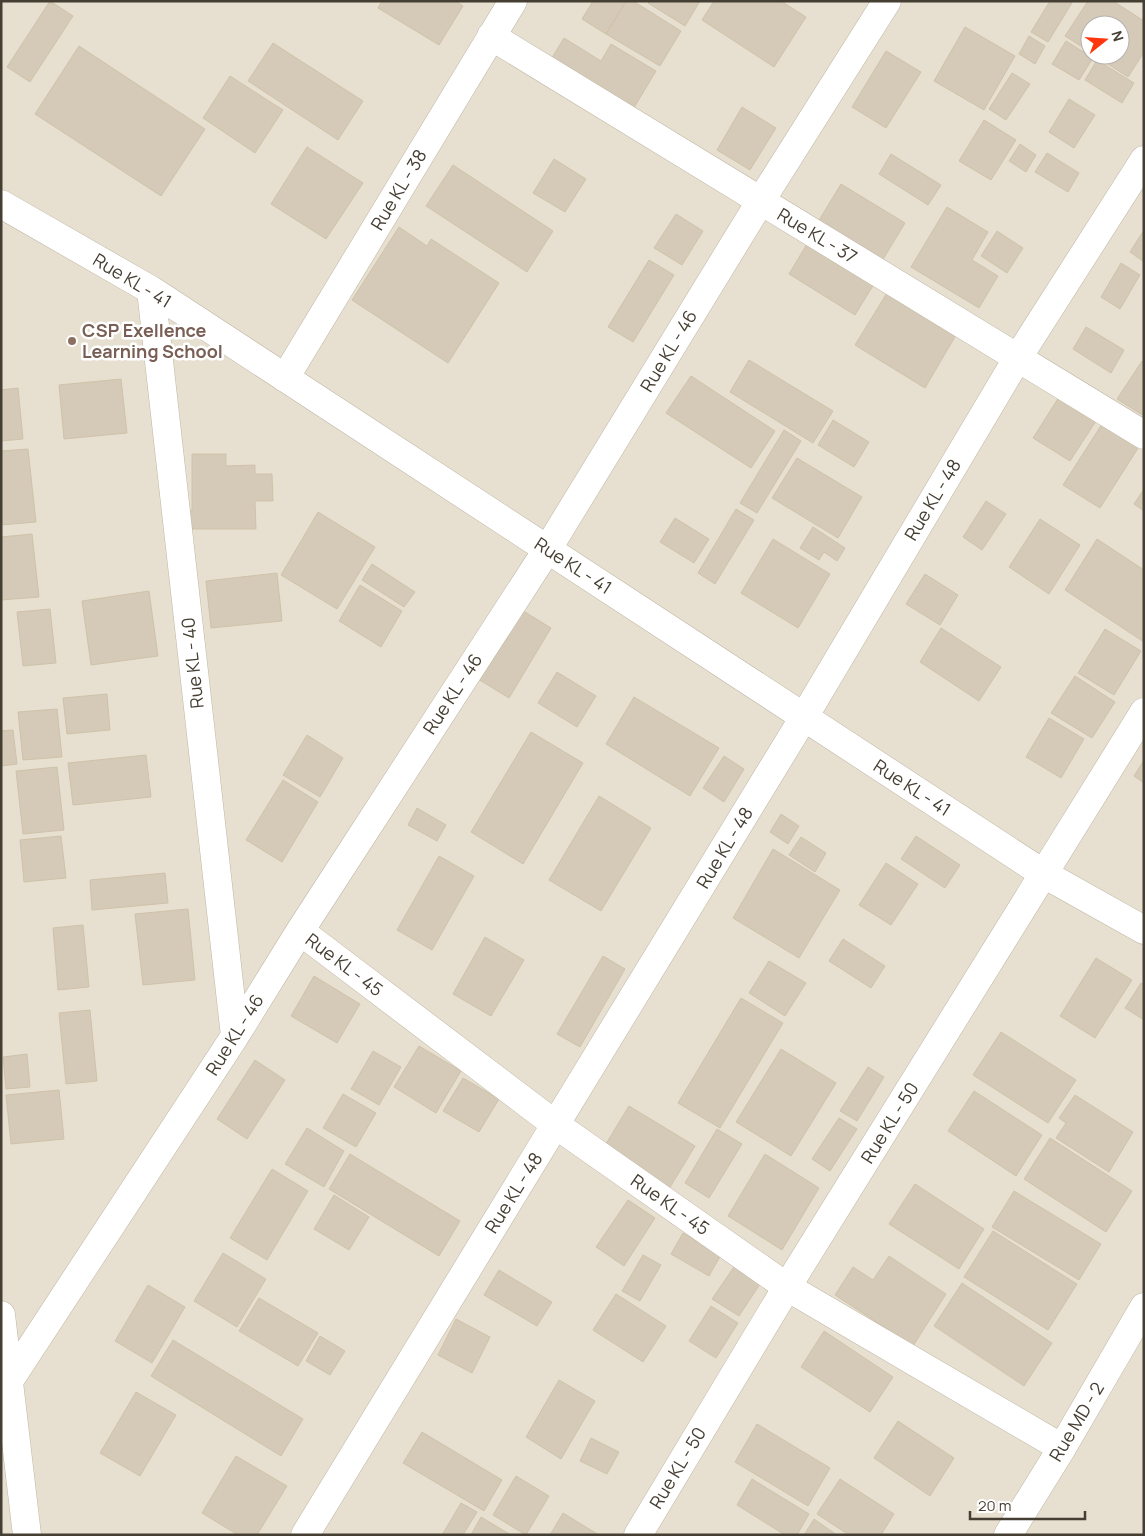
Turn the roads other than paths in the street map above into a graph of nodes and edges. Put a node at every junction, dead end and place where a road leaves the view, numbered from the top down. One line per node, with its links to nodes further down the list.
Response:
1 (513, 1): 3 (street, Rue KL - 38)
2 (887, 1): 5 (street, Rue KL - 46)
3 (491, 36): 5 (street, Rue KL - 37); 9 (street, Rue KL - 38)
4 (1144, 160): 8 (street, Rue KL - 48)
5 (760, 202): 8 (street, Rue KL - 37); 11 (street, Rue KL - 46)
6 (1, 204): 7 (street, Rue KL - 41)
7 (151, 290): 9 (street, Rue KL - 41); 17 (street, Rue KL - 40)
8 (1017, 359): 10 (street, Rue KL - 37); 13 (street, Rue KL - 48)
9 (285, 378): 11 (street, Rue KL - 41)
10 (1144, 435)
11 (548, 550): 13 (street, Rue KL - 41); 16 (street, Rue KL - 46)
12 (1144, 712): 14 (street, Rue KL - 50)
13 (804, 717): 14 (street, Rue KL - 41); 18 (street, Rue KL - 48)
14 (1044, 874): 15 (street, Rue KL - 41); 19 (street, Rue KL - 50)
15 (1144, 930)
16 (300, 932): 17 (street, Rue KL - 46); 18 (street, Rue KL - 45)
17 (235, 1036): 22 (street, Rue KL - 46)
18 (556, 1125): 19 (street, Rue KL - 45); 25 (street, Rue KL - 48)
19 (787, 1287): 23 (street, Rue KL - 45); 26 (street, Rue KL - 50)
20 (1144, 1307): 23 (street, Rue MD - 2)
21 (1, 1315): 22 (street)
22 (9, 1381): 24 (street)
23 (1062, 1448): 27 (street, Rue MD - 2)
24 (27, 1535)
25 (305, 1535)
26 (638, 1535)
27 (1008, 1535)

